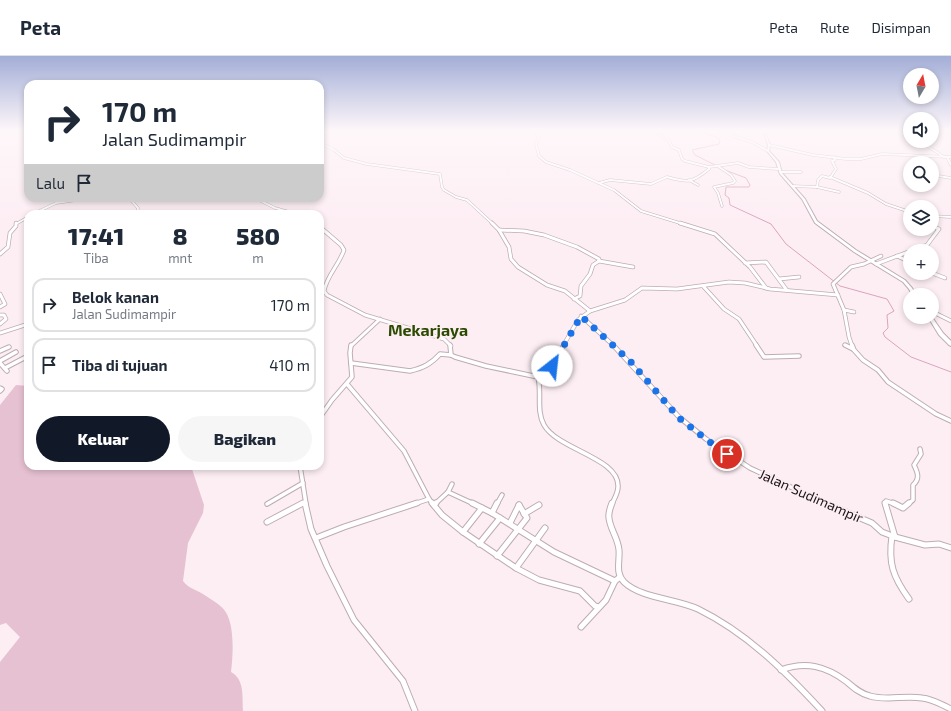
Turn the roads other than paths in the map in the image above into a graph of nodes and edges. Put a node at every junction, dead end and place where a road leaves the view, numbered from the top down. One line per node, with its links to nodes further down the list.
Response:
1 (356, 162): 31 (street)
2 (546, 162): 14 (street)
3 (687, 162): 6 (street)
4 (777, 162): 8 (street)
5 (832, 162): 11 (street)
6 (709, 167): 7 (street); 13 (street)
7 (718, 167): 8 (street); 22 (street)
8 (779, 171): 9 (street); 16 (street)
9 (801, 172)
10 (939, 176): 12 (street)
11 (830, 177): 17 (street); 26 (street)
12 (951, 178)
13 (689, 180): 14 (street); 15 (street)
14 (599, 183): 39 (street)
15 (698, 185)
16 (792, 186): 17 (street); 38 (street)
17 (817, 187): 18 (street)
18 (839, 192)
19 (63, 202): 23 (street)
20 (133, 202): 24 (street)
21 (262, 202): 25 (street)
22 (722, 206)
23 (41, 210)
24 (138, 210)
25 (282, 210)
26 (903, 210)
27 (939, 217): 29 (street)
28 (24, 218): 33 (street)
29 (951, 218)
30 (324, 230): 50 (street)
31 (499, 230): 37 (street); 54 (street)
32 (934, 236): 35 (street)
33 (0, 254)
34 (881, 256): 38 (street)
35 (897, 256): 36 (street); 40 (street)
36 (903, 259)
37 (599, 261): 41 (street); 54 (street)
38 (871, 261): 40 (street); 53 (street)
39 (745, 263): 45 (street); 47 (street)
40 (876, 264): 48 (street)
41 (633, 267)
42 (939, 276): 44 (street)
43 (799, 277): 45 (street)
44 (945, 278)
45 (779, 279): 49 (street)
46 (703, 286): 47 (street); 57 (street); 76 (street)
47 (766, 288): 49 (street)
48 (911, 288)
49 (786, 289): 53 (street)
50 (324, 292)
51 (324, 292): 62 (street)
52 (0, 294): 55 (street)
53 (838, 295): 56 (street)
54 (574, 299): 57 (street)
55 (0, 307)
56 (844, 310): 58 (street); 72 (street)
57 (590, 311): 61 (street)
58 (854, 312)
59 (0, 315): 64 (street)
60 (939, 315): 63 (street)
61 (581, 316): 80 (street); 106 (street, Jalan Sudimampir)
62 (380, 319): 75 (street); 79 (street)
63 (951, 321)
64 (2, 323): 67 (street)
65 (935, 324): 69 (street)
66 (24, 325): 67 (street)
67 (7, 330): 68 (street)
68 (0, 332)
69 (951, 344)
70 (845, 345): 72 (street)
71 (9, 347): 73 (street)
72 (854, 350): 85 (street)
73 (0, 351)
74 (16, 352): 78 (street)
75 (451, 355): 79 (street); 80 (street)
76 (799, 356)
77 (24, 358): 78 (street)
78 (0, 362)
79 (351, 363): 81 (street)
80 (539, 380): 113 (street)
81 (347, 384): 84 (street); 92 (street)
82 (0, 388): 83 (street)
83 (0, 391)
84 (324, 411)
85 (951, 421)
86 (920, 449): 106 (street)
87 (301, 470): 88 (street)
88 (303, 483): 93 (street); 94 (street)
89 (452, 484): 90 (street)
90 (448, 492): 95 (street); 97 (street)
91 (502, 495): 98 (street)
92 (429, 499): 95 (street); 107 (street)
93 (305, 502): 101 (street); 107 (street)
94 (267, 504)
95 (434, 505): 105 (street)
96 (539, 505): 99 (street)
97 (482, 508): 98 (street); 105 (street)
98 (492, 513): 100 (street)
99 (524, 514): 102 (street); 104 (street)
100 (500, 518): 102 (street); 109 (street)
101 (267, 522)
102 (510, 523): 104 (street)
103 (545, 528): 108 (street)
104 (518, 529): 108 (street); 111 (street)
105 (463, 532): 109 (street)
106 (893, 537): 110 (street, Jalan Sudimampir); 114 (street)
107 (316, 538): 119 (street)
108 (535, 541): 112 (street); 113 (street)
109 (479, 544): 111 (street)
110 (951, 548)
111 (497, 556): 112 (street)
112 (516, 568): 115 (street)
113 (617, 579): 115 (street); 117 (street)
114 (909, 599)
115 (599, 608): 116 (street)
116 (581, 627)
117 (781, 670): 118 (street); 120 (street)
118 (951, 709)
119 (415, 711)
120 (822, 711)

